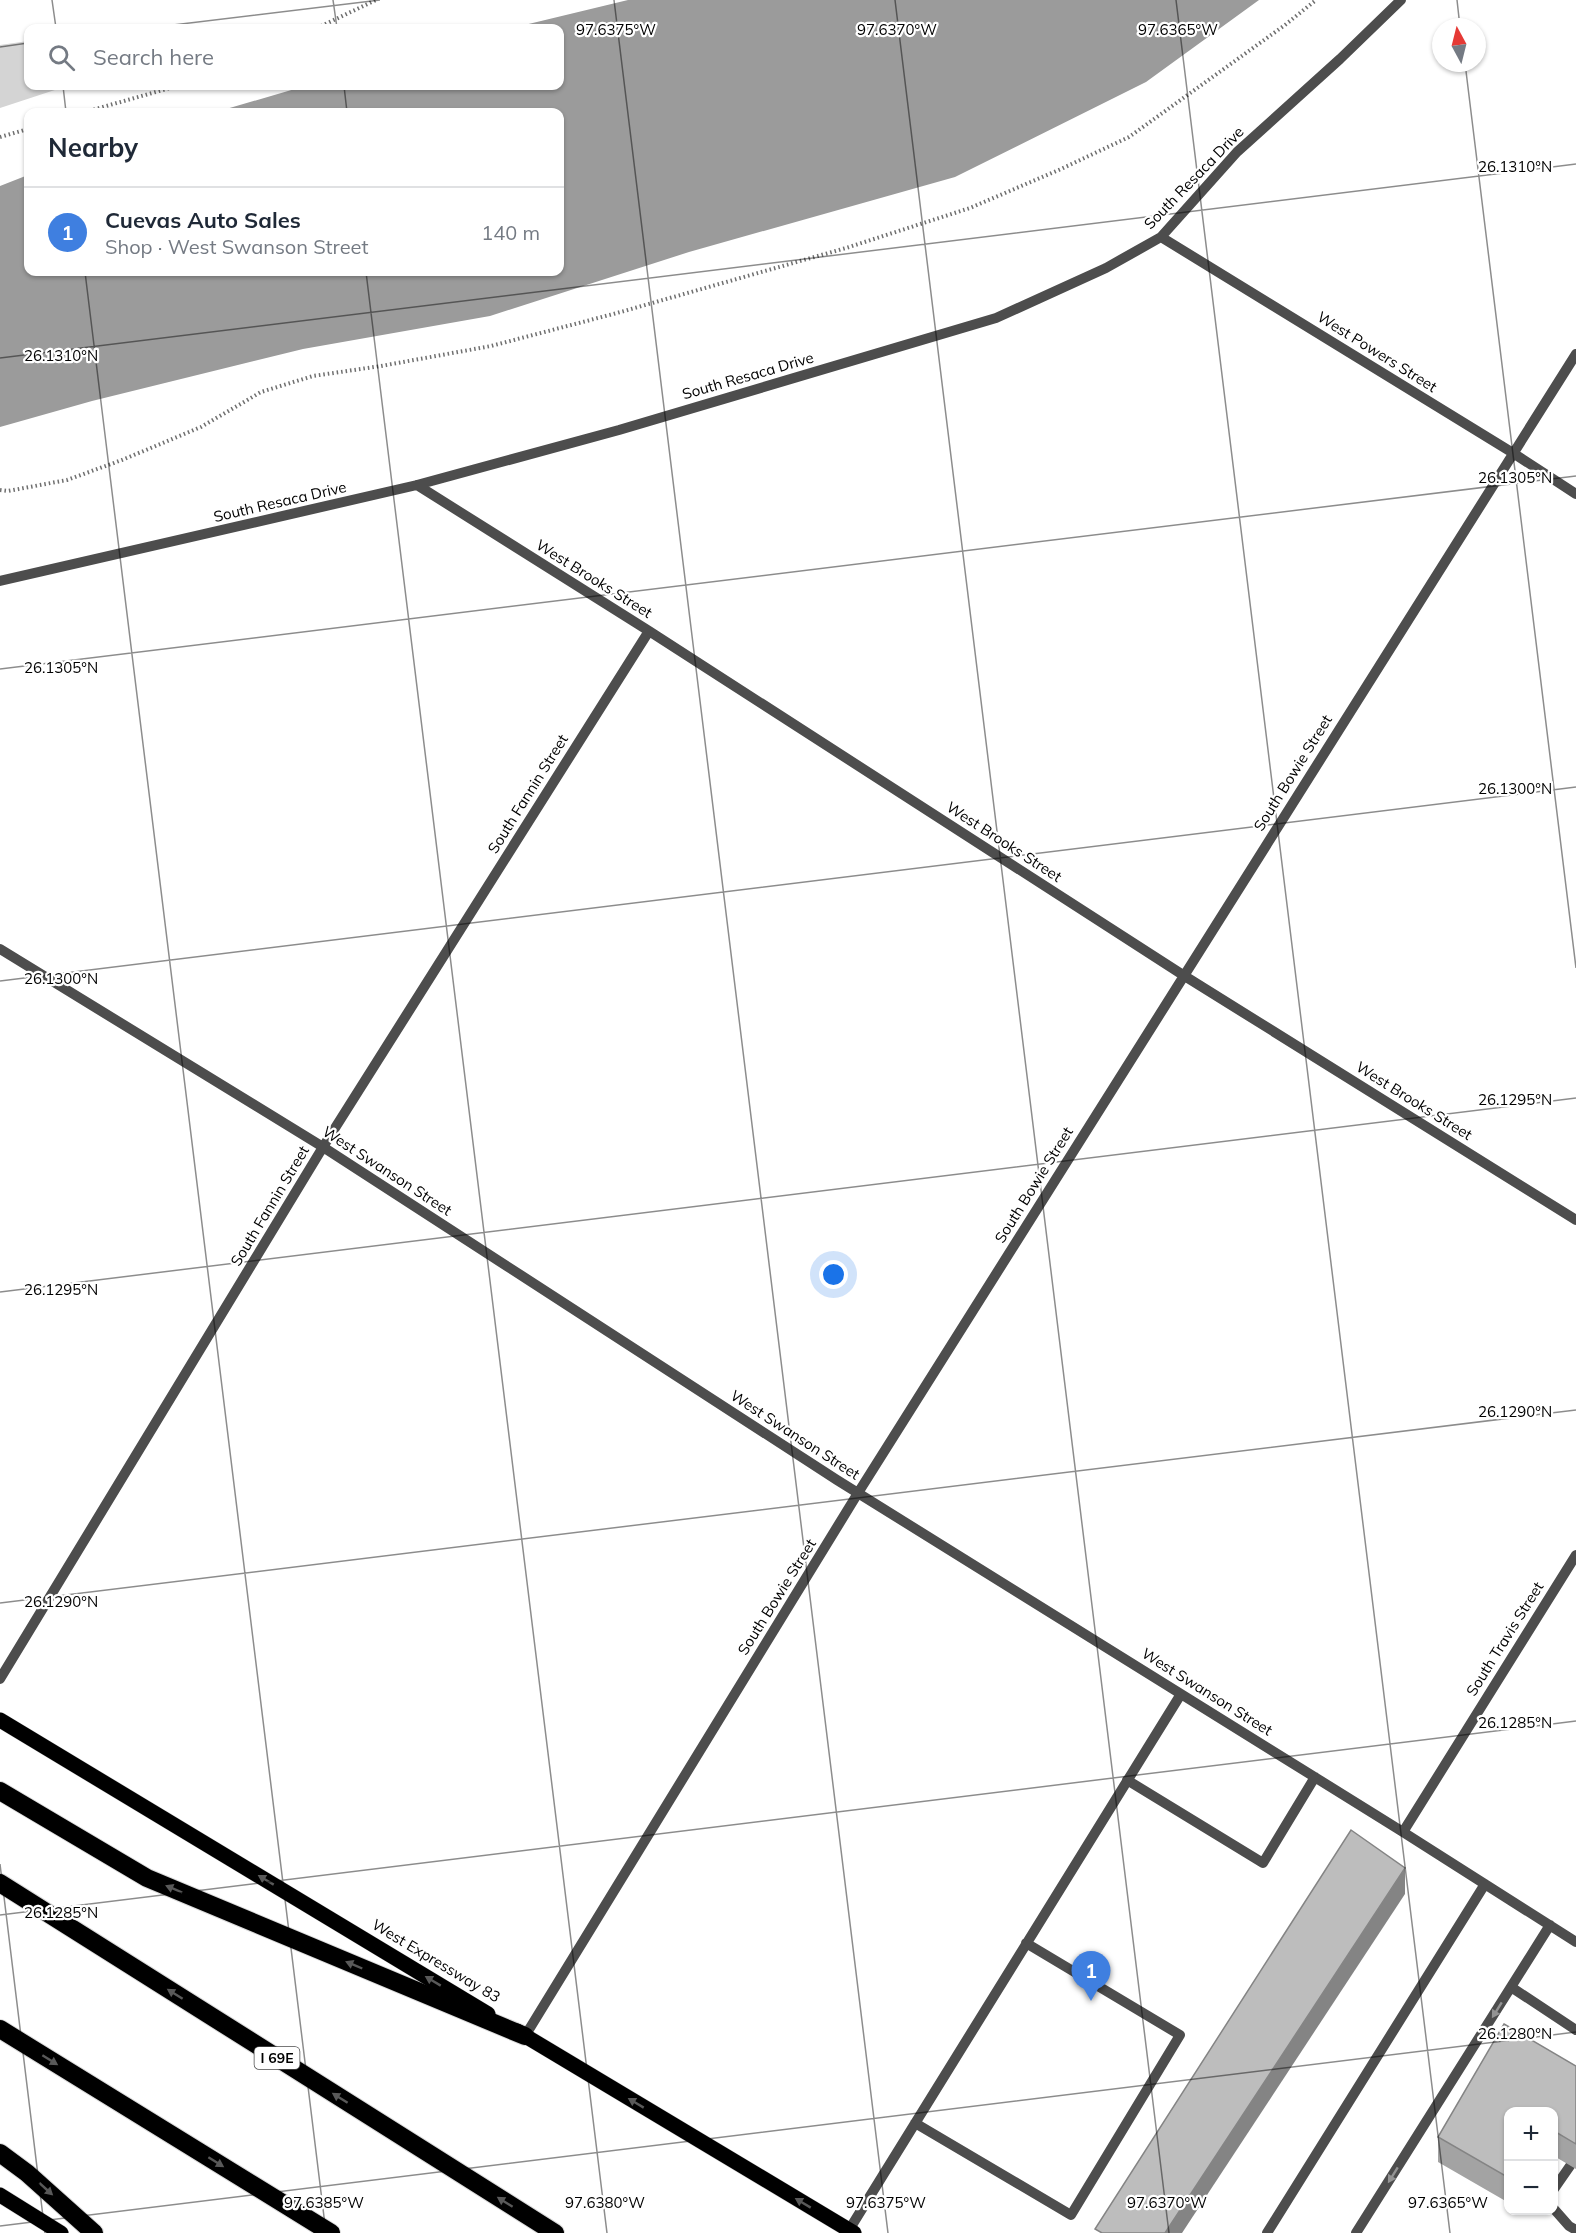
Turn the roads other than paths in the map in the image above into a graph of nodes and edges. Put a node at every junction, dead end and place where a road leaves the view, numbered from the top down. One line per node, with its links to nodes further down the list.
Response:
1 (1401, 0): 2 (street, South Resaca Drive)
2 (1161, 237): 4 (street, West Powers Street); 5 (street, South Resaca Drive)
3 (1576, 354): 4 (street, South Bowie Street)
4 (1513, 453): 6 (street, West Powers Street); 10 (street, South Bowie Street)
5 (417, 486): 7 (street, South Resaca Drive); 8 (street, West Brooks Street)
6 (1576, 494)
7 (0, 581)
8 (649, 631): 10 (street, West Brooks Street); 11 (street, South Fannin Street)
9 (0, 949): 11 (street, West Swanson Street)
10 (1184, 975): 12 (street, West Brooks Street); 13 (street, South Bowie Street)
11 (323, 1147): 13 (street, West Swanson Street); 15 (street, South Fannin Street)
12 (1576, 1220)
13 (858, 1493): 16 (street, West Swanson Street); 30 (street, South Bowie Street)
14 (1576, 1555): 21 (street, South Travis Street)
15 (0, 1679)
16 (1181, 1694): 18 (street, West Swanson Street); 19 (street)
17 (0, 1720): 30 (main road, West Expressway 83, one-way to 17)
18 (1315, 1777): 19 (street); 21 (street, West Swanson Street)
19 (1127, 1780): 26 (street)
20 (0, 1791): 30 (highway, one-way to 20)
21 (1403, 1832): 23 (street, West Swanson Street)
22 (0, 1883): 42 (highway, I 69E, one-way to 22)
23 (1485, 1884): 24 (street, West Swanson Street); 43 (street)
24 (1550, 1925): 25 (street, West Swanson Street); 27 (street)
25 (1576, 1942)
26 (1026, 1943): 31 (street); 31 (street)
27 (1511, 1987): 29 (street); 44 (street, one-way to 44)
28 (0, 2029): 41 (highway, one-way to 41)
29 (1576, 2030)
30 (525, 2036): 38 (main road, West Expressway 83, one-way to 30)
31 (915, 2123): 38 (street)
32 (0, 2153): 40 (highway, one-way to 40)
33 (1570, 2166): 34 (street)
34 (1558, 2183)
35 (0, 2195): 39 (main road)
36 (1558, 2214): 37 (street)
37 (1576, 2230)
38 (851, 2231)
39 (60, 2233)
40 (94, 2233)
41 (332, 2233)
42 (555, 2233)
43 (1267, 2233)
44 (1356, 2233)

